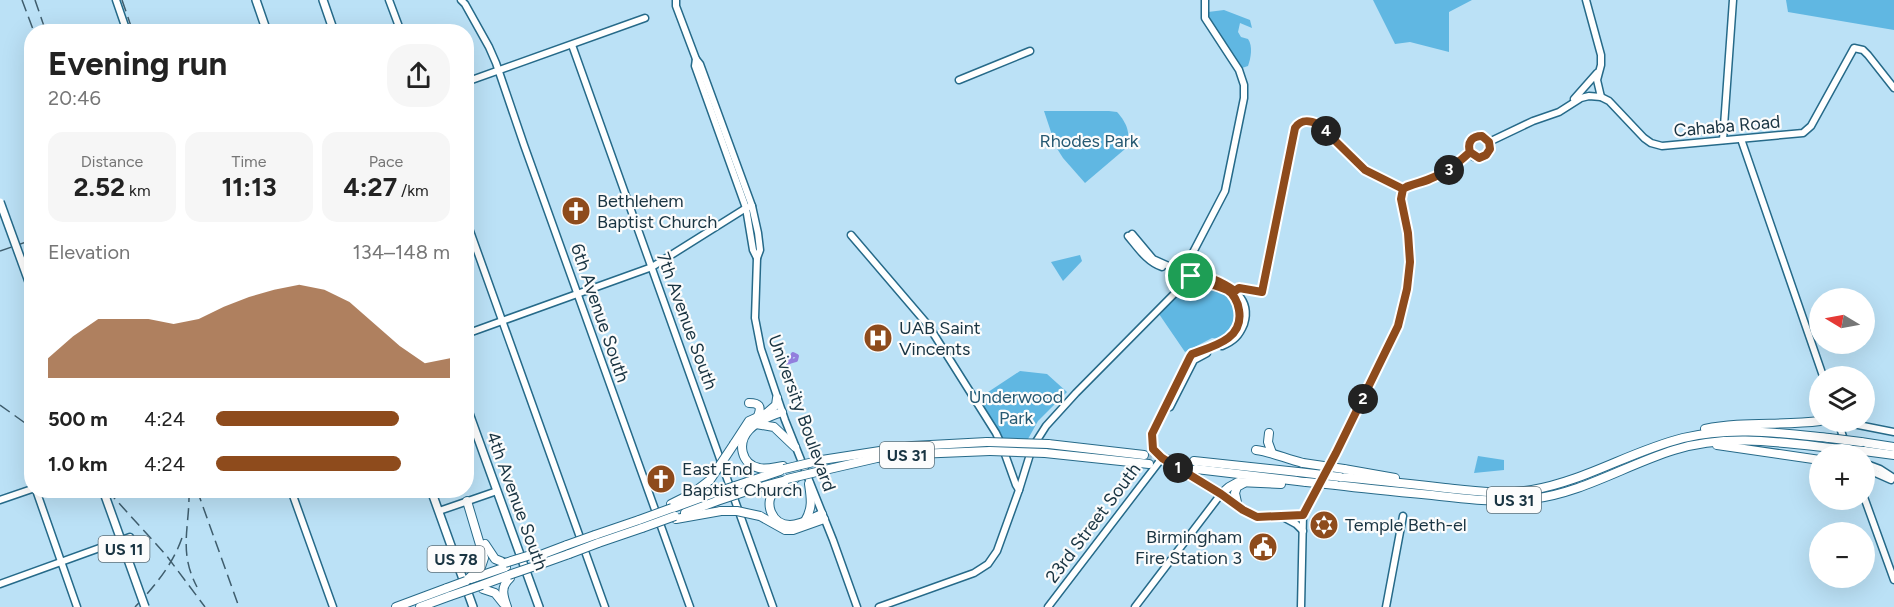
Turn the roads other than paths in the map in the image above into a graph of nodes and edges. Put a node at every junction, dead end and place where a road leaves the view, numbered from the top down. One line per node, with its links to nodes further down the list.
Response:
1 (116, 0): 11 (street)
2 (256, 0): 12 (main road)
3 (323, 0): 13 (main road)
4 (389, 0): 14 (street)
5 (461, 0): 18 (street, 6th Avenue South)
6 (676, 0): 17 (street)
7 (1205, 0): 37 (street)
8 (1586, 0): 19 (street)
9 (1733, 0): 26 (street)
10 (645, 18): 15 (street)
11 (125, 24)
12 (264, 24)
13 (331, 24)
14 (398, 24)
15 (572, 45): 18 (street); 35 (street, 7th Avenue South)
16 (1030, 51): 21 (street)
17 (696, 60): 31 (street); 31 (street)
18 (498, 71): 20 (street); 39 (street, 6th Avenue South)
19 (1599, 72): 23 (street); 24 (street)
20 (474, 79)
21 (959, 80)
22 (1894, 88): 25 (street, Cahaba Road)
23 (1601, 97): 24 (street); 26 (street, Cahaba Road)
24 (1568, 106): 27 (street)
25 (1742, 139): 26 (street, Cahaba Road); 42 (street)
26 (1723, 140)
27 (1489, 142): 28 (street); 28 (street)
28 (1470, 152): 29 (street)
29 (1403, 189): 38 (street); 89 (street)
30 (0, 202): 36 (main road, bridge)
31 (749, 207): 35 (street); 43 (street, University Boulevard)
32 (851, 235): 75 (street)
33 (1130, 235): 37 (street)
34 (474, 242): 40 (street)
35 (652, 267): 39 (street); 116 (street, 7th Avenue South)
36 (24, 268)
37 (1184, 272): 38 (street); 75 (street)
38 (1233, 292): 61 (street)
39 (577, 294): 40 (street); 115 (street, 6th Avenue South)
40 (502, 320): 41 (street); 114 (street)
41 (474, 331)
42 (1819, 366)
43 (777, 398): 45 (street, University Boulevard); 46 (highway)
44 (749, 403): 47 (highway)
45 (781, 410): 46 (highway); 47 (highway); 54 (street, University Boulevard)
46 (770, 411): 47 (highway)
47 (757, 420): 54 (highway); 65 (highway); 88 (highway, bridge)
48 (1809, 421): 53 (highway)
49 (474, 427): 76 (main road, 4th Avenue South)
50 (1875, 428): 51 (street)
51 (1894, 432)
52 (1269, 433): 58 (highway)
53 (1692, 436): 55 (highway, US 31, bridge); 66 (highway, US 31)
54 (795, 447): 73 (street, University Boulevard)
55 (1894, 447)
56 (1683, 448): 60 (highway, US 31, bridge); 62 (highway); 72 (highway, US 31, bridge)
57 (1256, 450): 58 (highway)
58 (1272, 453): 66 (highway, bridge)
59 (1144, 455): 65 (highway, US 31, bridge)
60 (1894, 455)
61 (1162, 458): 78 (street); 119 (street, 23rd Street South)
62 (1809, 458)
63 (1149, 464): 70 (highway, US 31, bridge)
64 (1875, 467): 69 (street)
65 (783, 468): 74 (highway, US 31)
66 (1342, 473): 72 (highway, US 31, bridge)
67 (1875, 473): 68 (street)
68 (1878, 474): 69 (street)
69 (1894, 479)
70 (788, 481): 74 (highway, US 31); 93 (highway)
71 (1245, 482): 72 (highway); 78 (highway); 85 (highway)
72 (1293, 482)
73 (809, 484): 90 (street, University Boulevard); 93 (highway)
74 (748, 486): 88 (highway, US 31, bridge)
75 (1019, 490): 118 (street)
76 (497, 491): 84 (street); 113 (main road, 4th Avenue South)
77 (24, 492): 83 (street)
78 (1221, 494): 85 (street); 120 (street)
79 (39, 498): 100 (street)
80 (106, 498): 108 (main road, US 11, bridge)
81 (294, 498): 109 (street)
82 (434, 498): 87 (main road, US 78)
83 (0, 500)
84 (467, 501): 87 (street); 101 (highway); 102 (highway)
85 (1238, 507): 92 (street)
86 (1869, 510): 103 (street)
87 (438, 511): 111 (main road, US 78)
88 (673, 512): 90 (highway, bridge); 94 (highway, bridge); 94 (highway, US 31, bridge)
89 (1303, 515): 92 (street); 95 (street)
90 (823, 516): 93 (highway); 117 (street, University Boulevard)
91 (1403, 516): 122 (street)
92 (1281, 517): 95 (street)
93 (805, 521)
94 (642, 526): 97 (highway, US 31); 97 (highway, US 31)
95 (1303, 531): 121 (street)
96 (130, 537): 100 (street)
97 (597, 539): 98 (highway, US 31, bridge)
98 (568, 550): 99 (highway, US 31); 99 (highway, US 31)
99 (539, 558): 101 (highway, bridge); 101 (highway, US 31, bridge)
100 (61, 561): 104 (street); 107 (street)
101 (508, 571): 102 (highway, US 31); 112 (highway)
102 (480, 580): 105 (highway, bridge); 105 (highway, bridge); 112 (highway)
103 (1894, 580)
104 (0, 584)
105 (450, 594): 106 (highway); 106 (highway)
106 (423, 604): 110 (highway)
107 (77, 607)
108 (145, 607)
109 (333, 607)
110 (396, 607)
111 (473, 607)
112 (506, 607)
113 (539, 607)
114 (605, 607)
115 (690, 607)
116 (773, 607)
117 (857, 607)
118 (879, 607)
119 (1048, 607)
120 (1135, 607)
121 (1301, 607)
122 (1386, 607)

